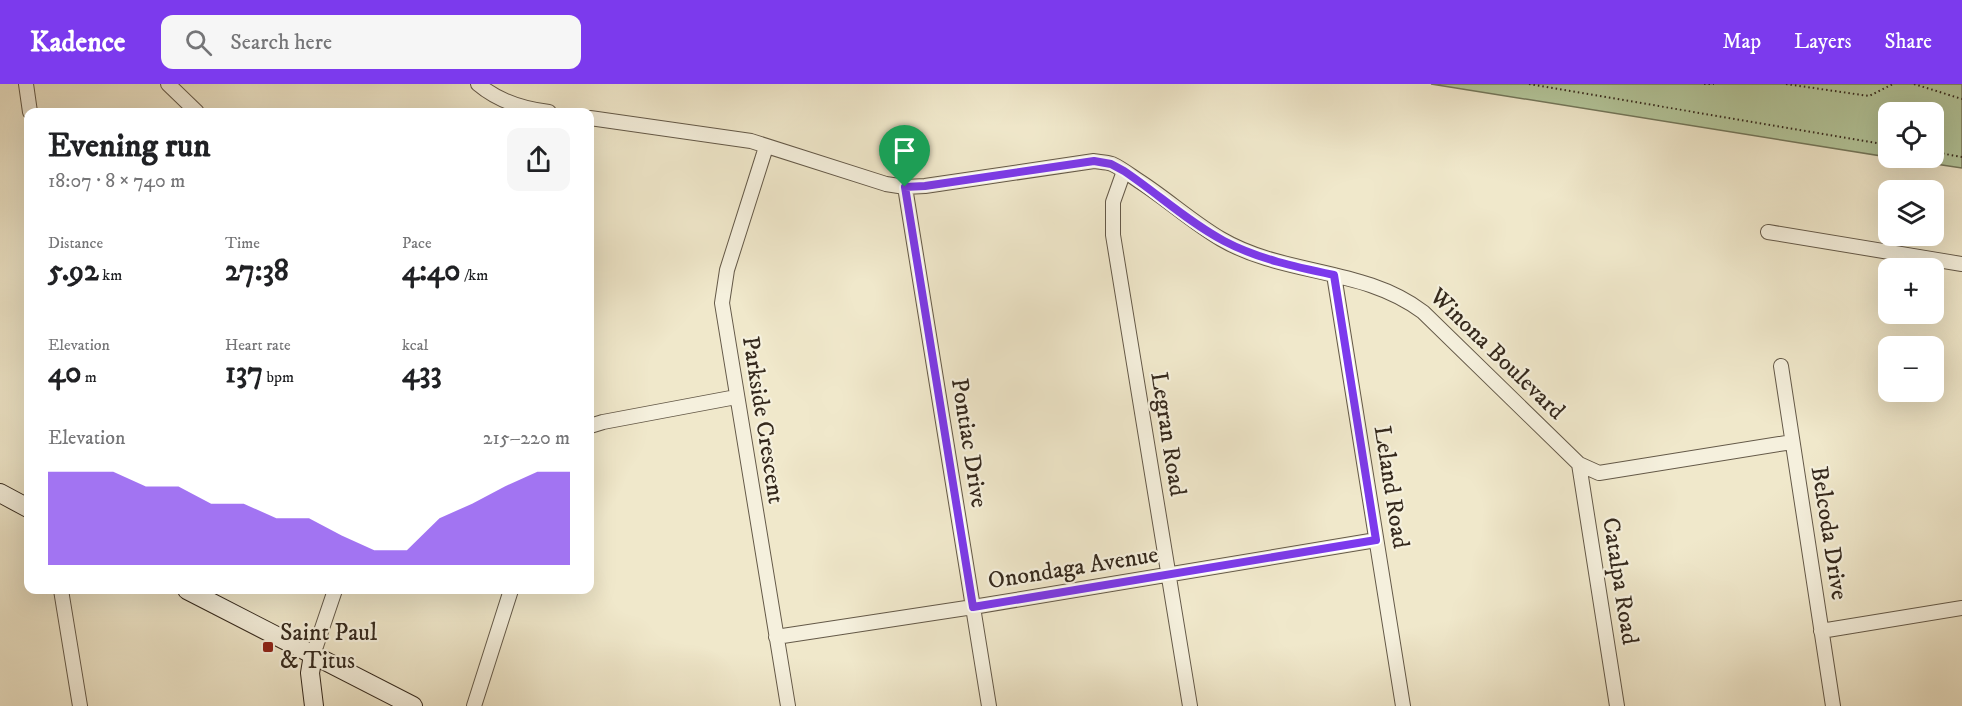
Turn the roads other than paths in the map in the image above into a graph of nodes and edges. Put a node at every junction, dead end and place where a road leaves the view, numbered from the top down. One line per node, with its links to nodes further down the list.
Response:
1 (26, 84): 5 (street)
2 (168, 84): 6 (street)
3 (478, 84): 4 (street)
4 (500, 106): 7 (street)
5 (29, 108)
6 (193, 108)
7 (526, 108)
8 (594, 119): 9 (street, Winona Boulevard)
9 (766, 147): 11 (street, Winona Boulevard); 16 (street, Parkside Crescent)
10 (1124, 171): 11 (street, Winona Boulevard); 14 (street, Winona Boulevard); 23 (street, Legran Road)
11 (905, 187): 28 (street, Pontiac Drive)
12 (1768, 232): 13 (street)
13 (1962, 264)
14 (1334, 275): 19 (street, Winona Boulevard); 22 (street, Leland Road)
15 (1781, 366): 18 (street, Belcoda Drive)
16 (736, 397): 17 (street); 31 (street, Parkside Crescent)
17 (594, 425)
18 (1792, 442): 19 (street); 30 (street, Belcoda Drive)
19 (1579, 464): 41 (street, Catalpa Road)
20 (0, 494): 21 (main road)
21 (24, 506)
22 (1376, 540): 23 (street, Onondaga Avenue); 40 (street, Leland Road)
23 (1169, 574): 28 (street, Onondaga Avenue); 39 (street, Legran Road)
24 (62, 594): 33 (street)
25 (195, 594): 32 (main road)
26 (334, 594): 32 (street)
27 (510, 594): 36 (street)
28 (973, 607): 31 (street, Onondaga Avenue); 38 (street, Pontiac Drive)
29 (1962, 608): 30 (street)
30 (1821, 631): 42 (street, Belcoda Drive)
31 (776, 637): 37 (street, Parkside Crescent)
32 (313, 654): 34 (main road); 35 (main road)
33 (80, 706)
34 (314, 706)
35 (412, 706)
36 (474, 706)
37 (788, 706)
38 (989, 706)
39 (1190, 706)
40 (1403, 706)
41 (1617, 706)
42 (1833, 706)

